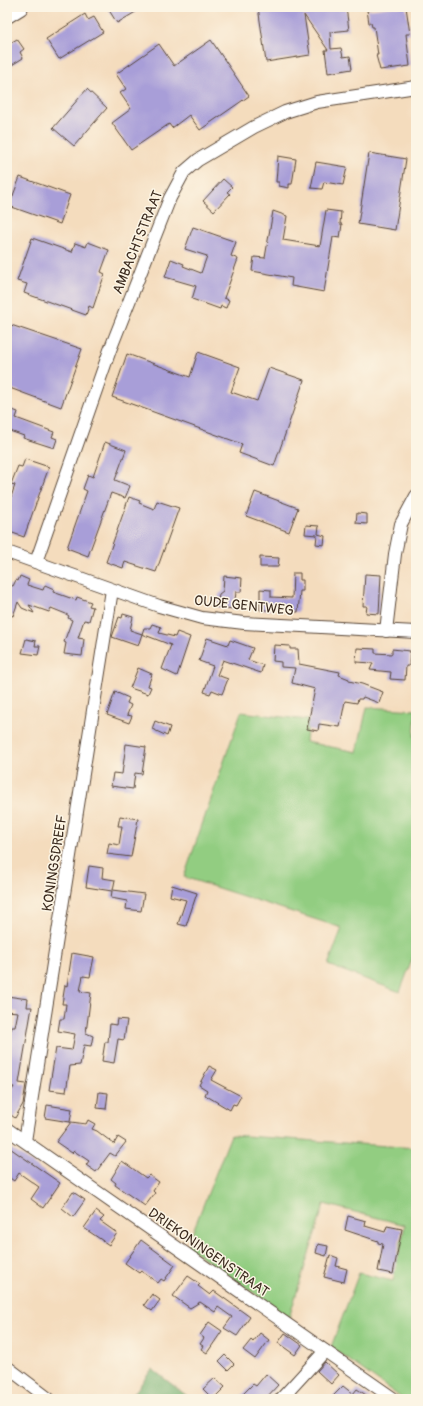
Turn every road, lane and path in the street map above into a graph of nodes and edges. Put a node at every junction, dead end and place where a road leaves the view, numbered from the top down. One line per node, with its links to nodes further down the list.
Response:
1 (20, 7): 2 (main road)
2 (7, 15)
3 (416, 87): 6 (street, AMBACHTSTRAAT)
4 (416, 496): 8 (street)
5 (7, 552): 6 (street, OUDE GENTWEG)
6 (36, 562): 7 (street, OUDE GENTWEG)
7 (112, 590): 8 (street, OUDE GENTWEG); 11 (street, KONINGSDREEF)
8 (386, 631): 9 (street, OUDE GENTWEG)
9 (416, 632)
10 (7, 1129): 11 (street, DRIEKONINGENSTRAAT)
11 (25, 1141): 12 (street, DRIEKONINGENSTRAAT)
12 (326, 1351): 15 (street); 16 (street, DRIEKONINGENSTRAAT)
13 (7, 1367): 14 (street)
14 (49, 1399)
15 (281, 1399)
16 (394, 1399)

